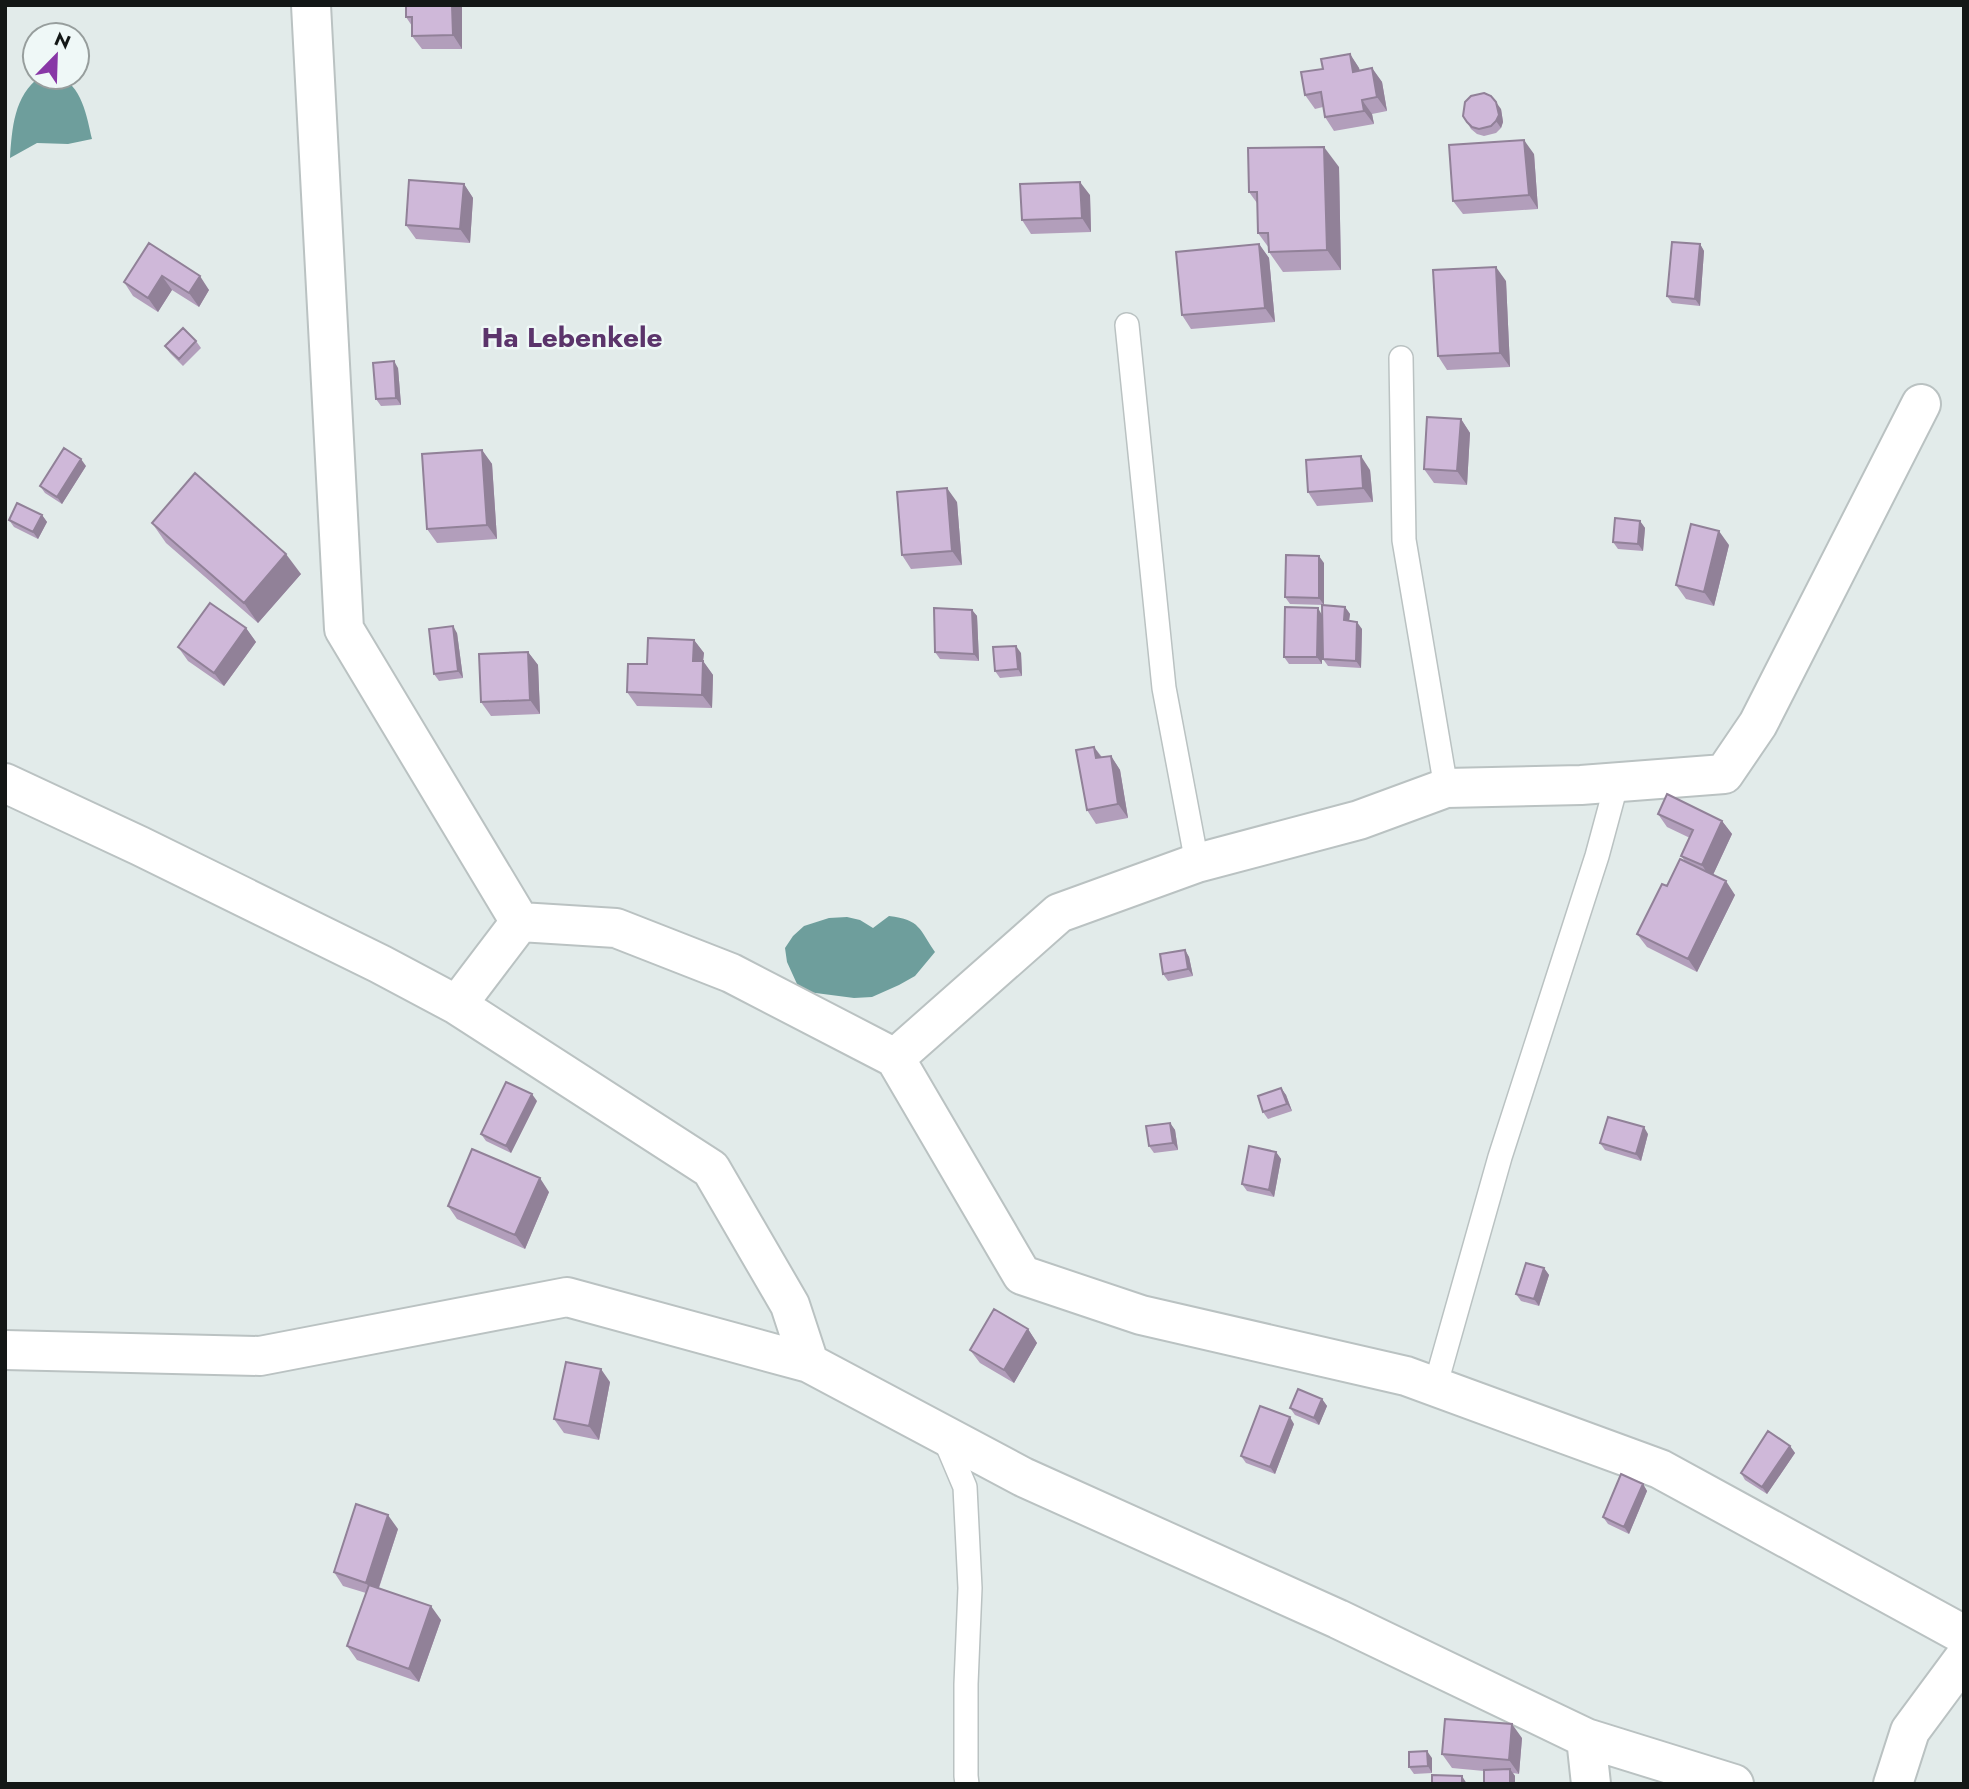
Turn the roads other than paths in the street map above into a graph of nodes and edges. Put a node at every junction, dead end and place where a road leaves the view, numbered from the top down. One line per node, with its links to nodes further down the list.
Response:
1 (311, 5): 9 (street)
2 (1127, 325): 8 (lane)
3 (1401, 358): 7 (lane)
4 (1921, 404): 5 (street)
5 (1617, 782): 7 (street); 14 (lane)
6 (5, 783): 10 (street)
7 (1446, 788): 8 (street)
8 (1197, 863): 11 (street)
9 (520, 922): 10 (street); 11 (street)
10 (457, 1005): 13 (street)
11 (895, 1058): 14 (street)
12 (5, 1350): 13 (street)
13 (809, 1363): 15 (street)
14 (1435, 1387): 16 (street)
15 (943, 1435): 18 (street); 19 (lane)
16 (1964, 1635)
17 (1964, 1658): 22 (street)
18 (1586, 1738): 20 (street); 21 (street)
19 (967, 1784)
20 (1591, 1784)
21 (1734, 1784)
22 (1893, 1784)

